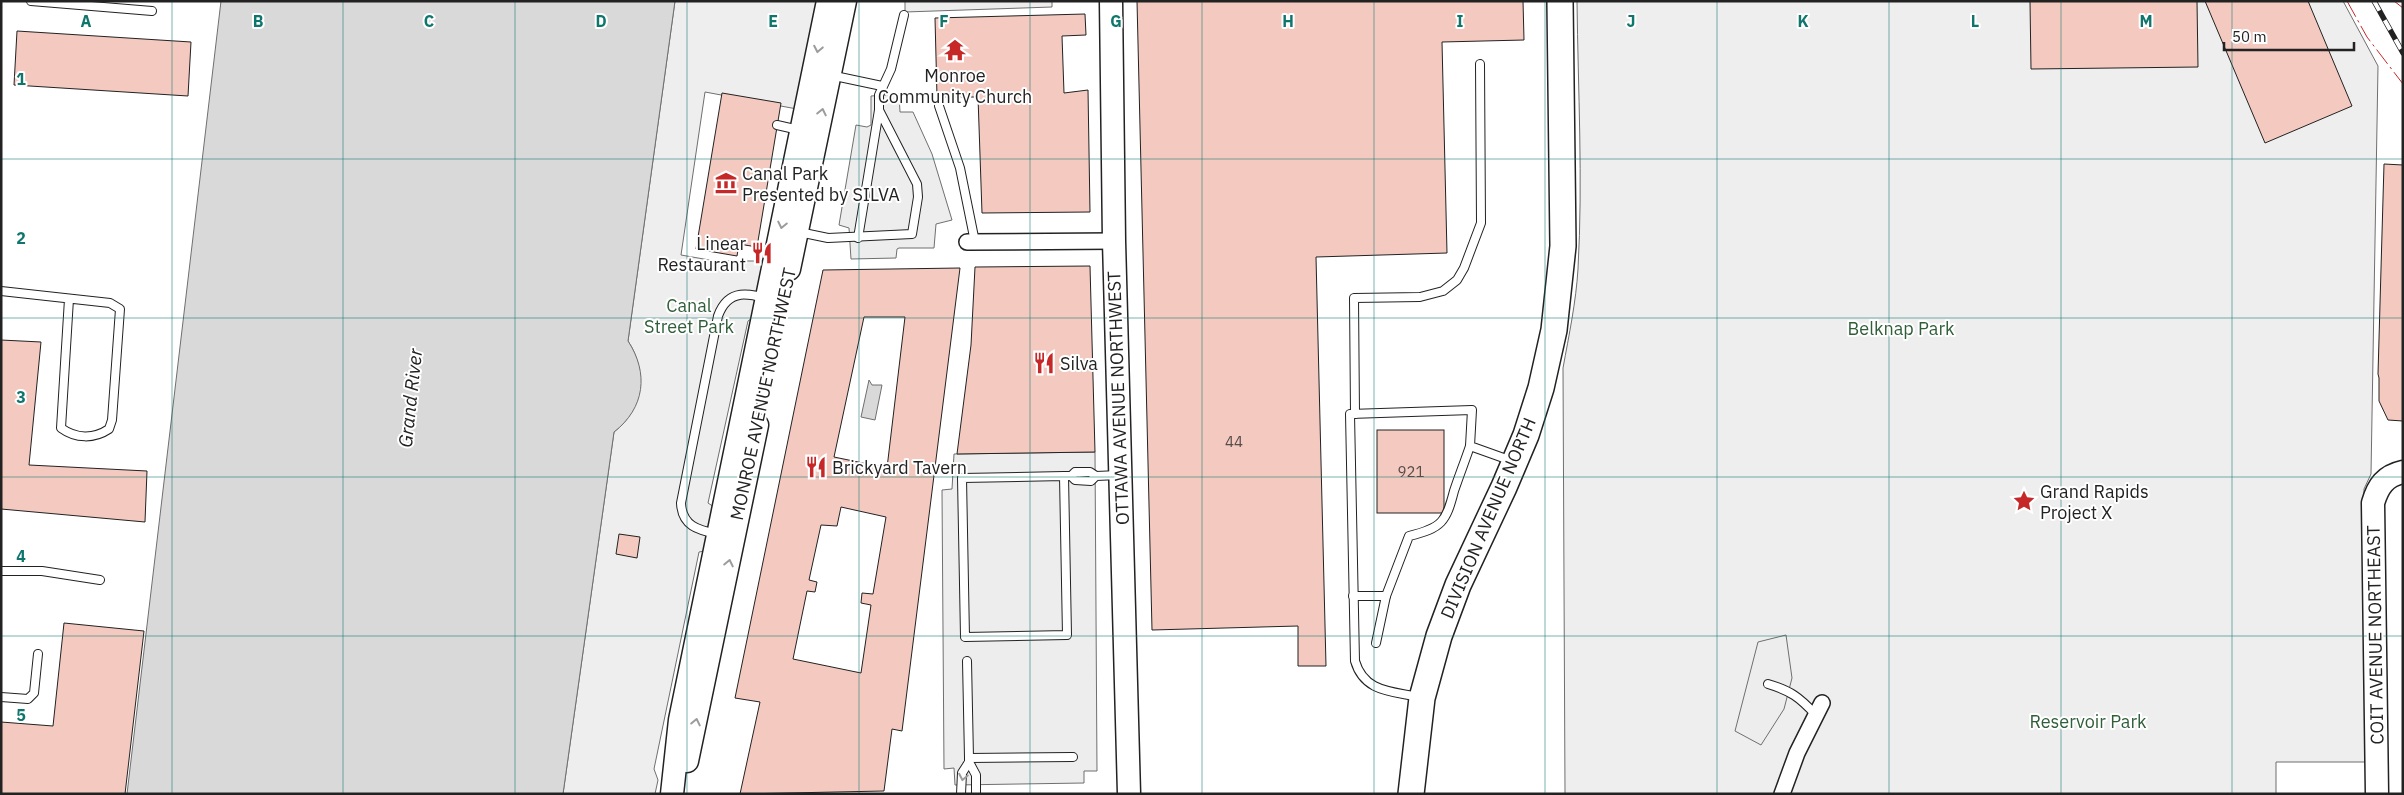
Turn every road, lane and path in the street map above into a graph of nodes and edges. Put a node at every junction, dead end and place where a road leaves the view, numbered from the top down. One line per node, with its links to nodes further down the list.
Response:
1 (31, 1): 6 (lane)
2 (828, 1): 14 (main road, MONROE AVENUE NORTHWEST, one-way to 14)
3 (845, 1): 9 (main road, MONROE AVENUE NORTHWEST)
4 (1111, 1): 18 (main road, OTTAWA AVENUE NORTHWEST)
5 (1560, 1): 25 (main road, DIVISION AVENUE NORTH)
6 (152, 11)
7 (904, 15): 10 (lane)
8 (1480, 64): 23 (lane)
9 (830, 75): 10 (lane); 15 (main road, MONROE AVENUE NORTHWEST, one-way to 9)
10 (882, 86): 12 (lane)
11 (939, 106): 19 (lane)
12 (879, 110): 17 (lane); 17 (lane)
13 (777, 125): 14 (lane)
14 (802, 131): 15 (lane); 22 (main road, MONROE AVENUE NORTHWEST, one-way to 22)
15 (810, 172): 16 (main road, MONROE AVENUE NORTHWEST)
16 (797, 231): 17 (lane); 22 (main road, MONROE AVENUE NORTHWEST)
17 (858, 238)
18 (1114, 241): 19 (street); 26 (main road, OTTAWA AVENUE NORTHWEST)
19 (971, 242)
20 (1, 291): 21 (lane)
21 (69, 299): 21 (lane)
22 (774, 301): 29 (main road, MONROE AVENUE NORTHWEST); 29 (lane); 34 (main road, MONROE AVENUE NORTHWEST, one-way to 22)
23 (1354, 414): 24 (lane); 32 (lane)
24 (1470, 446): 25 (lane); 33 (lane)
25 (1516, 462): 40 (main road, DIVISION AVENUE NORTH)
26 (1121, 475): 27 (lane); 47 (main road, OTTAWA AVENUE NORTHWEST)
27 (1067, 476): 27 (lane)
28 (2394, 476): 50 (main road, COIT AVENUE NORTHEAST)
29 (718, 534): 34 (main road, MONROE AVENUE NORTHWEST)
30 (1, 571): 31 (lane)
31 (100, 580)
32 (1353, 596): 33 (lane); 40 (lane)
33 (1386, 596): 35 (lane)
34 (705, 639): 44 (main road, MONROE AVENUE NORTHWEST)
35 (1376, 643)
36 (38, 654): 39 (lane)
37 (967, 661): 43 (lane)
38 (1768, 684): 41 (lane)
39 (1, 697)
40 (1422, 698): 48 (main road, DIVISION AVENUE NORTH)
41 (1819, 709): 49 (street)
42 (1074, 757): 43 (lane)
43 (969, 760): 45 (lane, one-way to 45); 46 (lane)
44 (673, 789)
45 (961, 794)
46 (976, 794)
47 (1129, 794)
48 (1411, 794)
49 (1782, 794)
50 (2377, 794)

